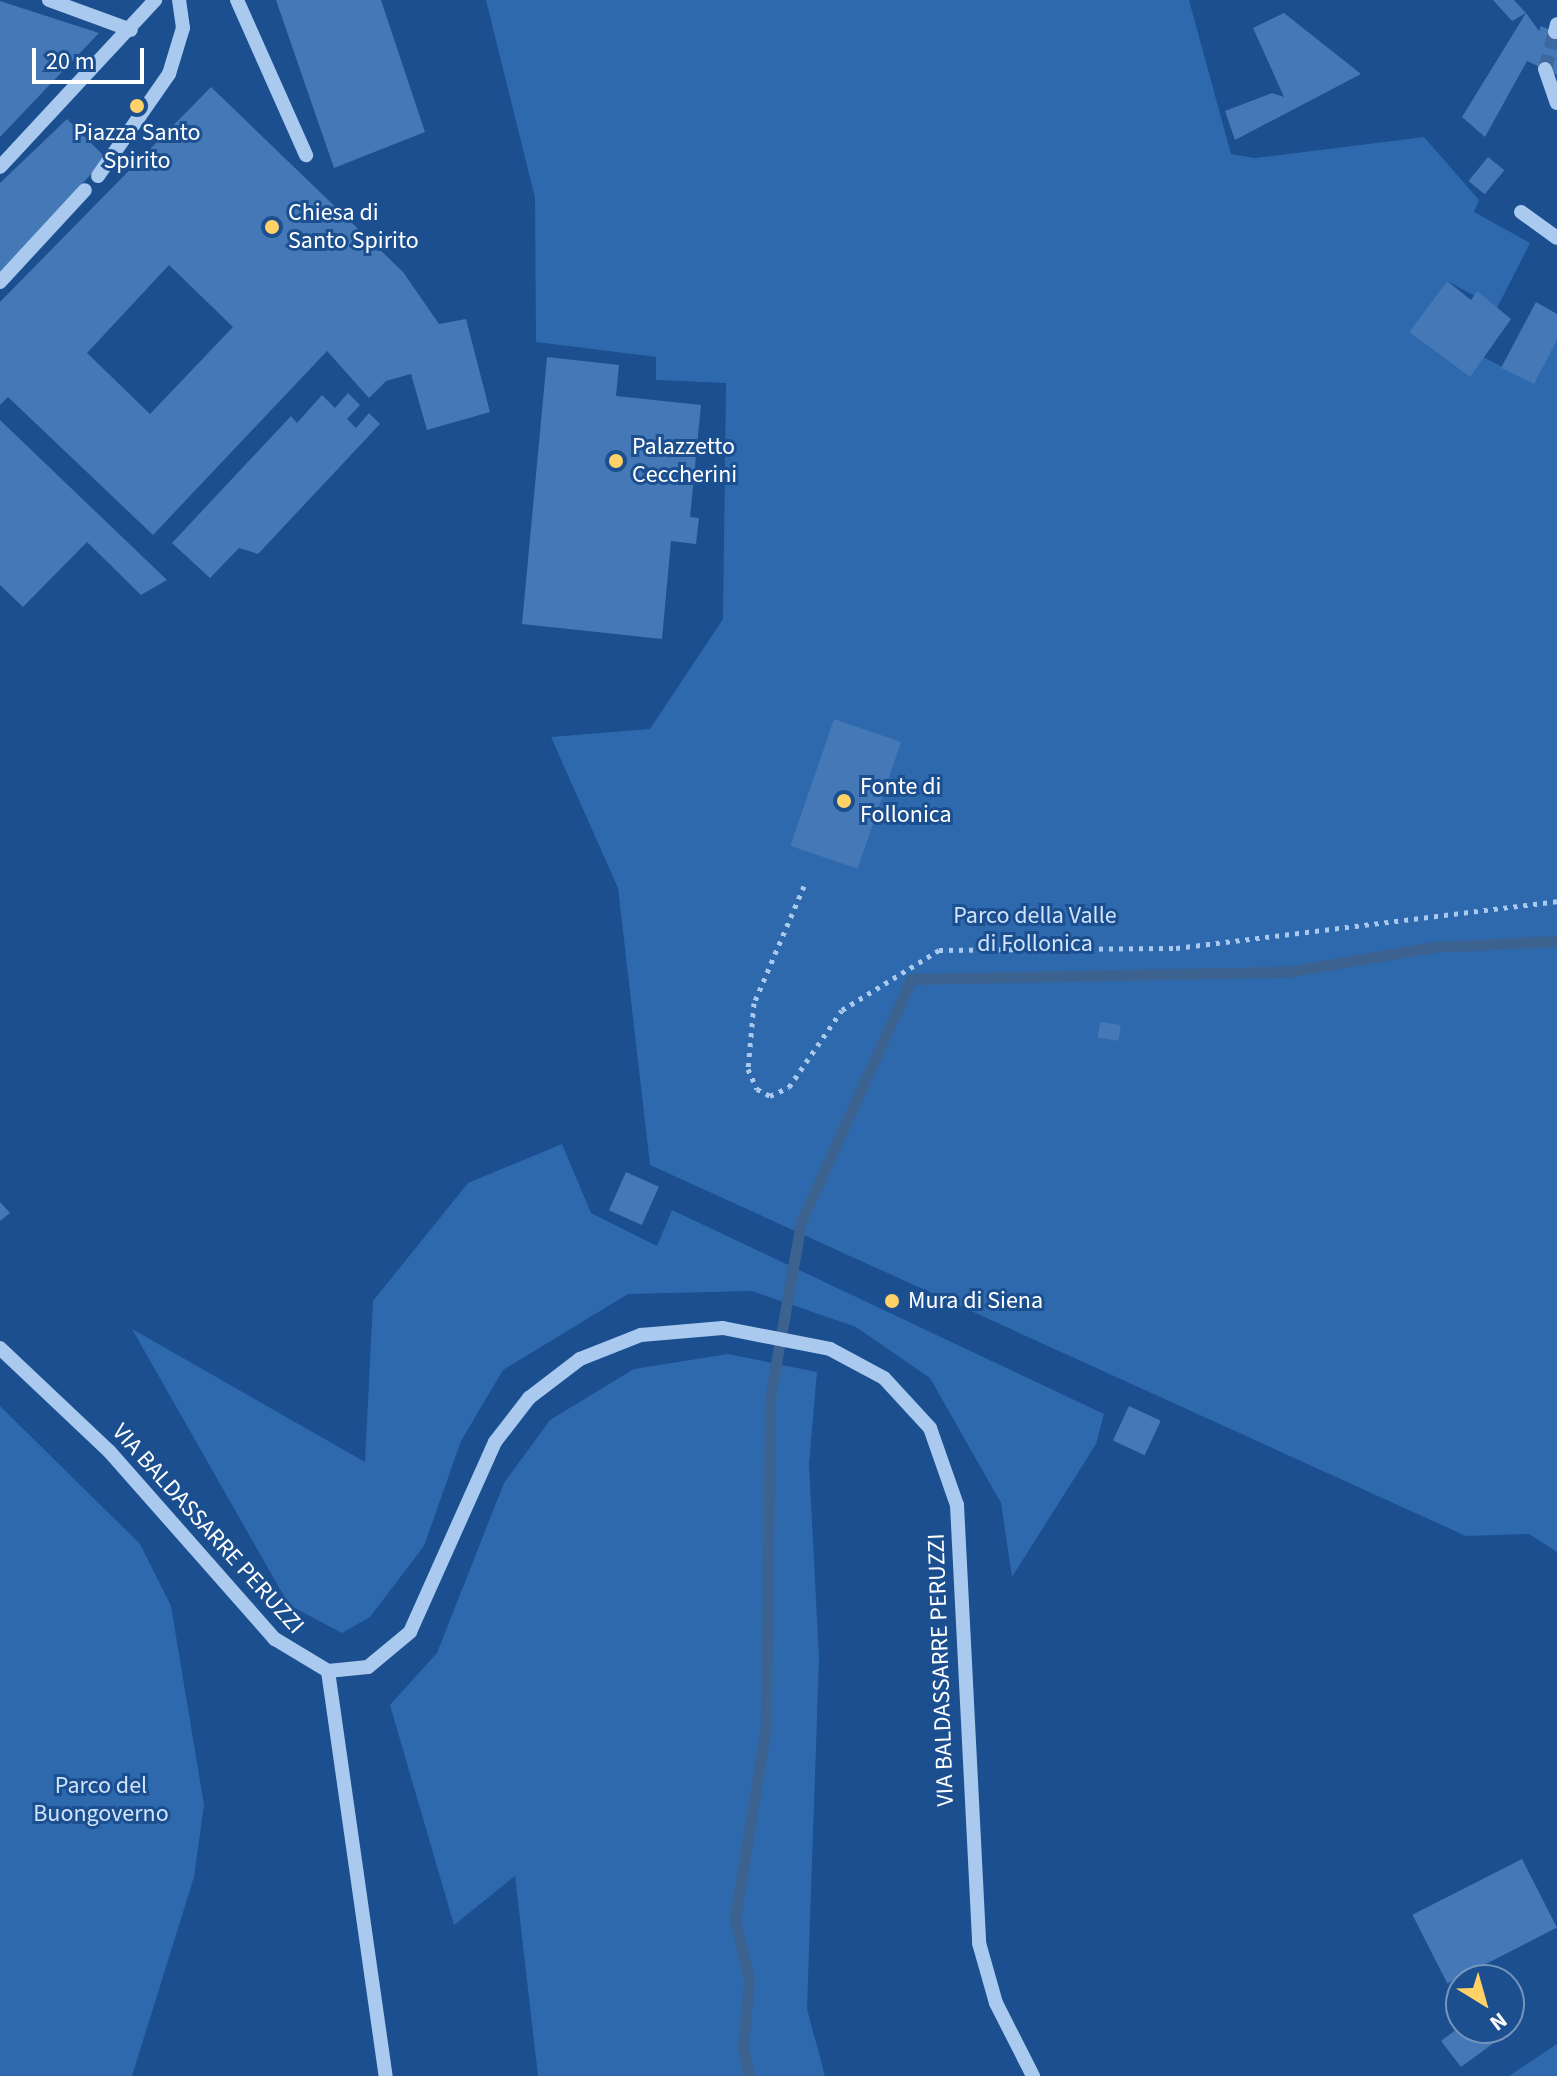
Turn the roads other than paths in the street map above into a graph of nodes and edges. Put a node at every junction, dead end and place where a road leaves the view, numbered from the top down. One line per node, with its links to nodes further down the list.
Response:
1 (49, 0): 5 (street)
2 (155, 0): 5 (street)
3 (179, 0): 10 (street)
4 (237, 0): 8 (street)
5 (131, 30): 9 (street)
6 (1545, 69): 7 (street)
7 (1557, 103)
8 (306, 155)
9 (0, 167)
10 (98, 176)
11 (85, 190): 14 (street)
12 (1521, 212): 13 (street)
13 (1557, 238)
14 (0, 282)
15 (0, 1348): 16 (street, VIA BALDASSARRE PERUZZI)
16 (328, 1671): 17 (street); 18 (street, VIA BALDASSARRE PERUZZI)
17 (386, 2076)
18 (1033, 2076)

